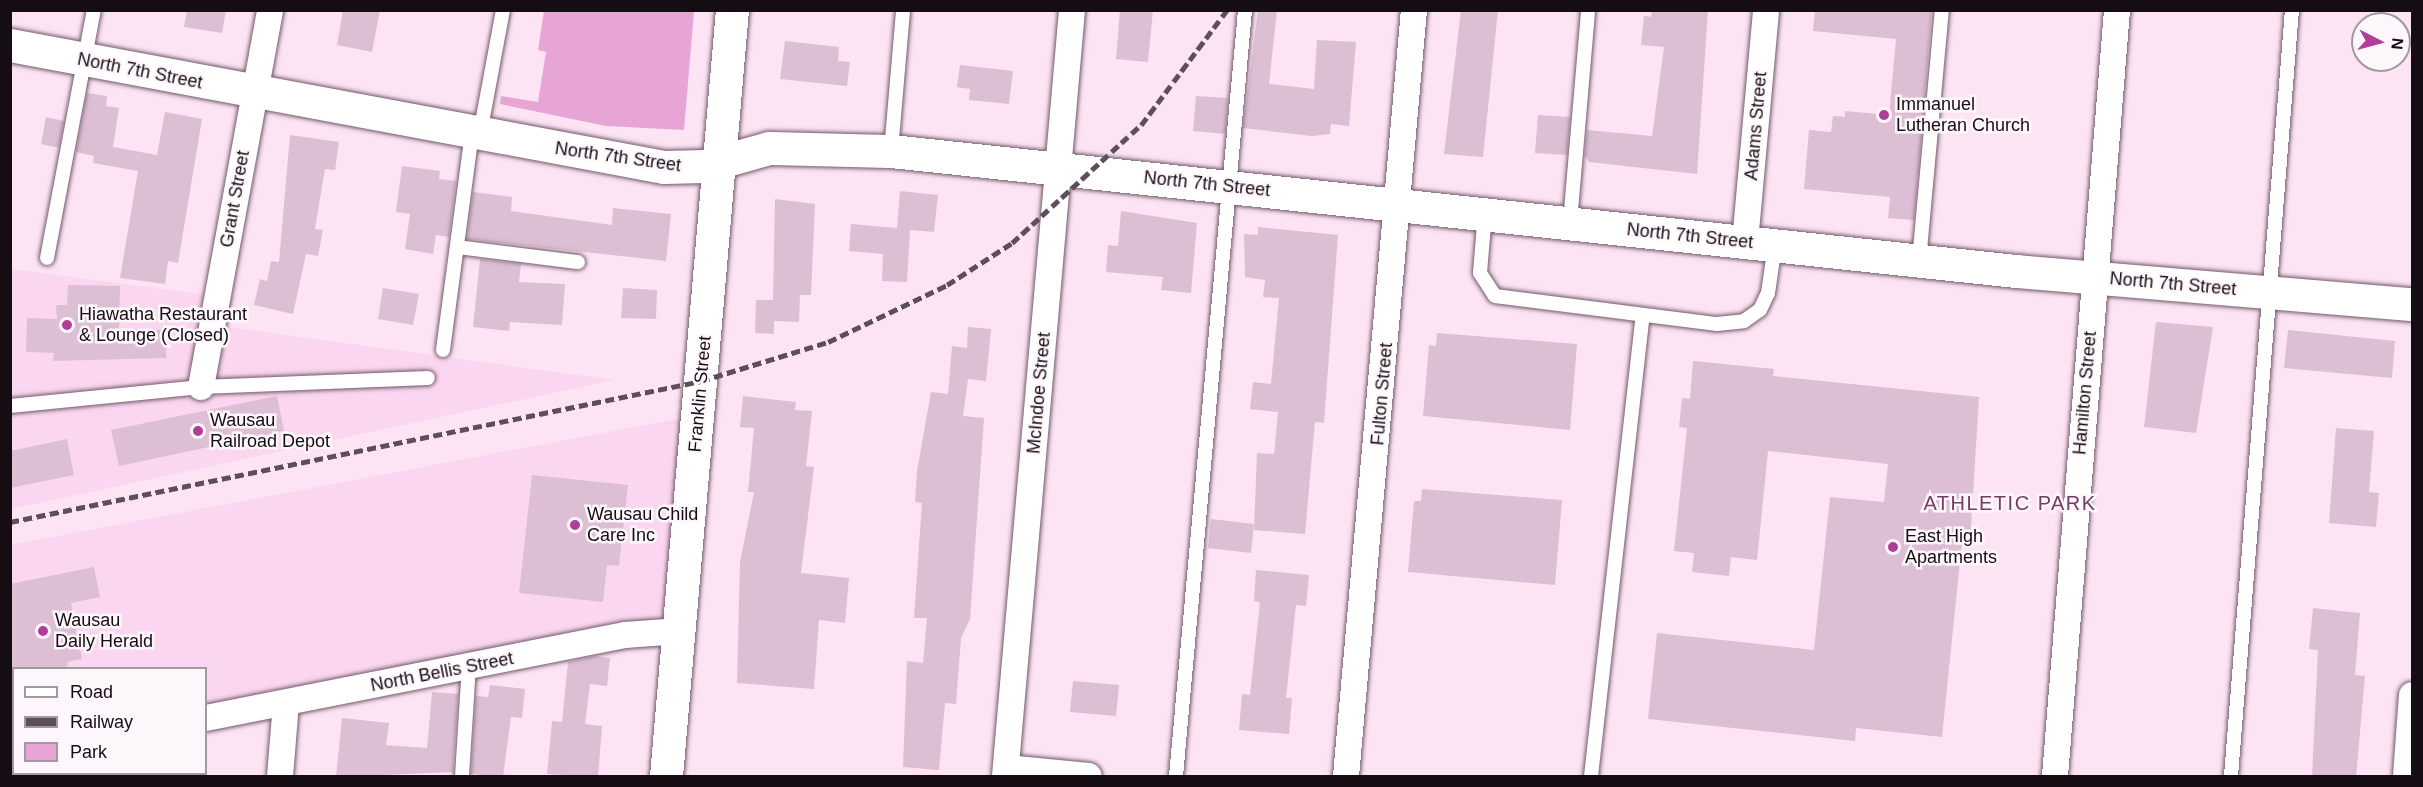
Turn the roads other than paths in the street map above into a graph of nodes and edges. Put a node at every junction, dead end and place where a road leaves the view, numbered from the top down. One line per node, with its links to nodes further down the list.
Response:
1 (94, 10): 15 (lane)
2 (270, 10): 16 (street, Grant Street)
3 (503, 10): 17 (lane)
4 (732, 10): 19 (street, Franklin Street)
5 (903, 10): 18 (lane)
6 (1072, 10): 20 (street, McIndoe Street)
7 (1245, 10): 21 (lane)
8 (1414, 10): 22 (street, Fulton Street)
9 (1588, 10): 24 (lane)
10 (1766, 10): 25 (street, Adams Street)
11 (1942, 10): 28 (lane)
12 (2117, 10): 30 (street, Hamilton Street)
13 (2292, 10): 31 (lane)
14 (10, 45): 15 (street, North 7th Street)
15 (85, 60): 16 (street, North 7th Street); 27 (lane)
16 (254, 93): 17 (street, North 7th Street); 36 (street, Grant Street)
17 (476, 134): 19 (street, North 7th Street); 26 (lane)
18 (891, 152): 19 (street, North 7th Street); 20 (street, North 7th Street)
19 (720, 162): 38 (street, Franklin Street)
20 (1058, 169): 21 (street, North 7th Street); 43 (street, McIndoe Street)
21 (1229, 186): 22 (street, North 7th Street); 48 (lane)
22 (1399, 203): 23 (street, North 7th Street); 49 (street, Fulton Street)
23 (1485, 213): 24 (street, North 7th Street); 33 (lane)
24 (1570, 222): 25 (street, North 7th Street)
25 (1760, 243): 28 (street, North 7th Street); 33 (lane)
26 (457, 247): 29 (lane); 34 (lane)
27 (47, 258)
28 (1919, 261): 30 (street, North 7th Street)
29 (578, 262)
30 (2094, 277): 31 (street, North 7th Street); 51 (street, Hamilton Street)
31 (2269, 292): 32 (street, North 7th Street); 52 (lane)
32 (2412, 304)
33 (1643, 316): 50 (lane)
34 (443, 350)
35 (428, 378): 36 (lane)
36 (201, 387): 37 (lane)
37 (10, 406)
38 (680, 631): 39 (street, North Bellis Street); 46 (street, Franklin Street)
39 (469, 666): 41 (street, North Bellis Street); 45 (lane)
40 (2412, 695): 53 (street)
41 (286, 703): 42 (street, North Bellis Street); 44 (street)
42 (207, 718)
43 (1005, 772): 47 (street)
44 (280, 777)
45 (462, 777)
46 (666, 777)
47 (1089, 777)
48 (1176, 777)
49 (1346, 777)
50 (1591, 777)
51 (2055, 777)
52 (2231, 777)
53 (2406, 777)

